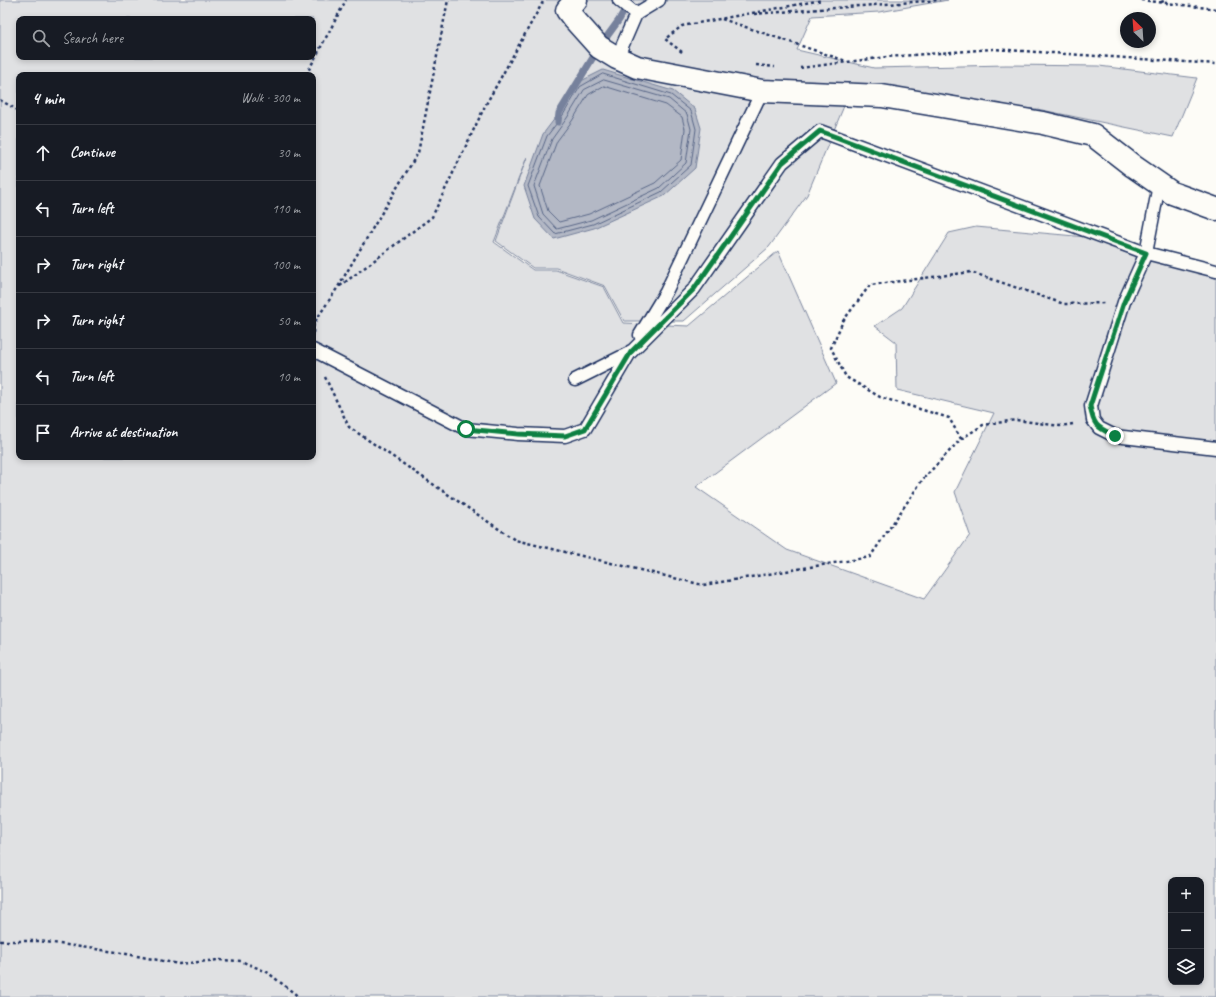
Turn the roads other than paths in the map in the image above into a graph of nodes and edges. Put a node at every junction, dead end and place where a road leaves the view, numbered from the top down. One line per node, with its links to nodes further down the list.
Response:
1 (576, 0): 5 (street)
2 (619, 0): 4 (lane)
3 (659, 0): 4 (lane)
4 (636, 14): 5 (lane)
5 (617, 58): 6 (street)
6 (762, 91): 7 (street); 12 (lane)
7 (1159, 184): 8 (street); 9 (lane)
8 (1216, 209)
9 (1146, 253): 10 (lane); 12 (lane); 14 (lane)
10 (1216, 272)
11 (316, 352): 12 (lane)
12 (631, 352): 13 (lane)
13 (574, 380)
14 (1216, 448)

